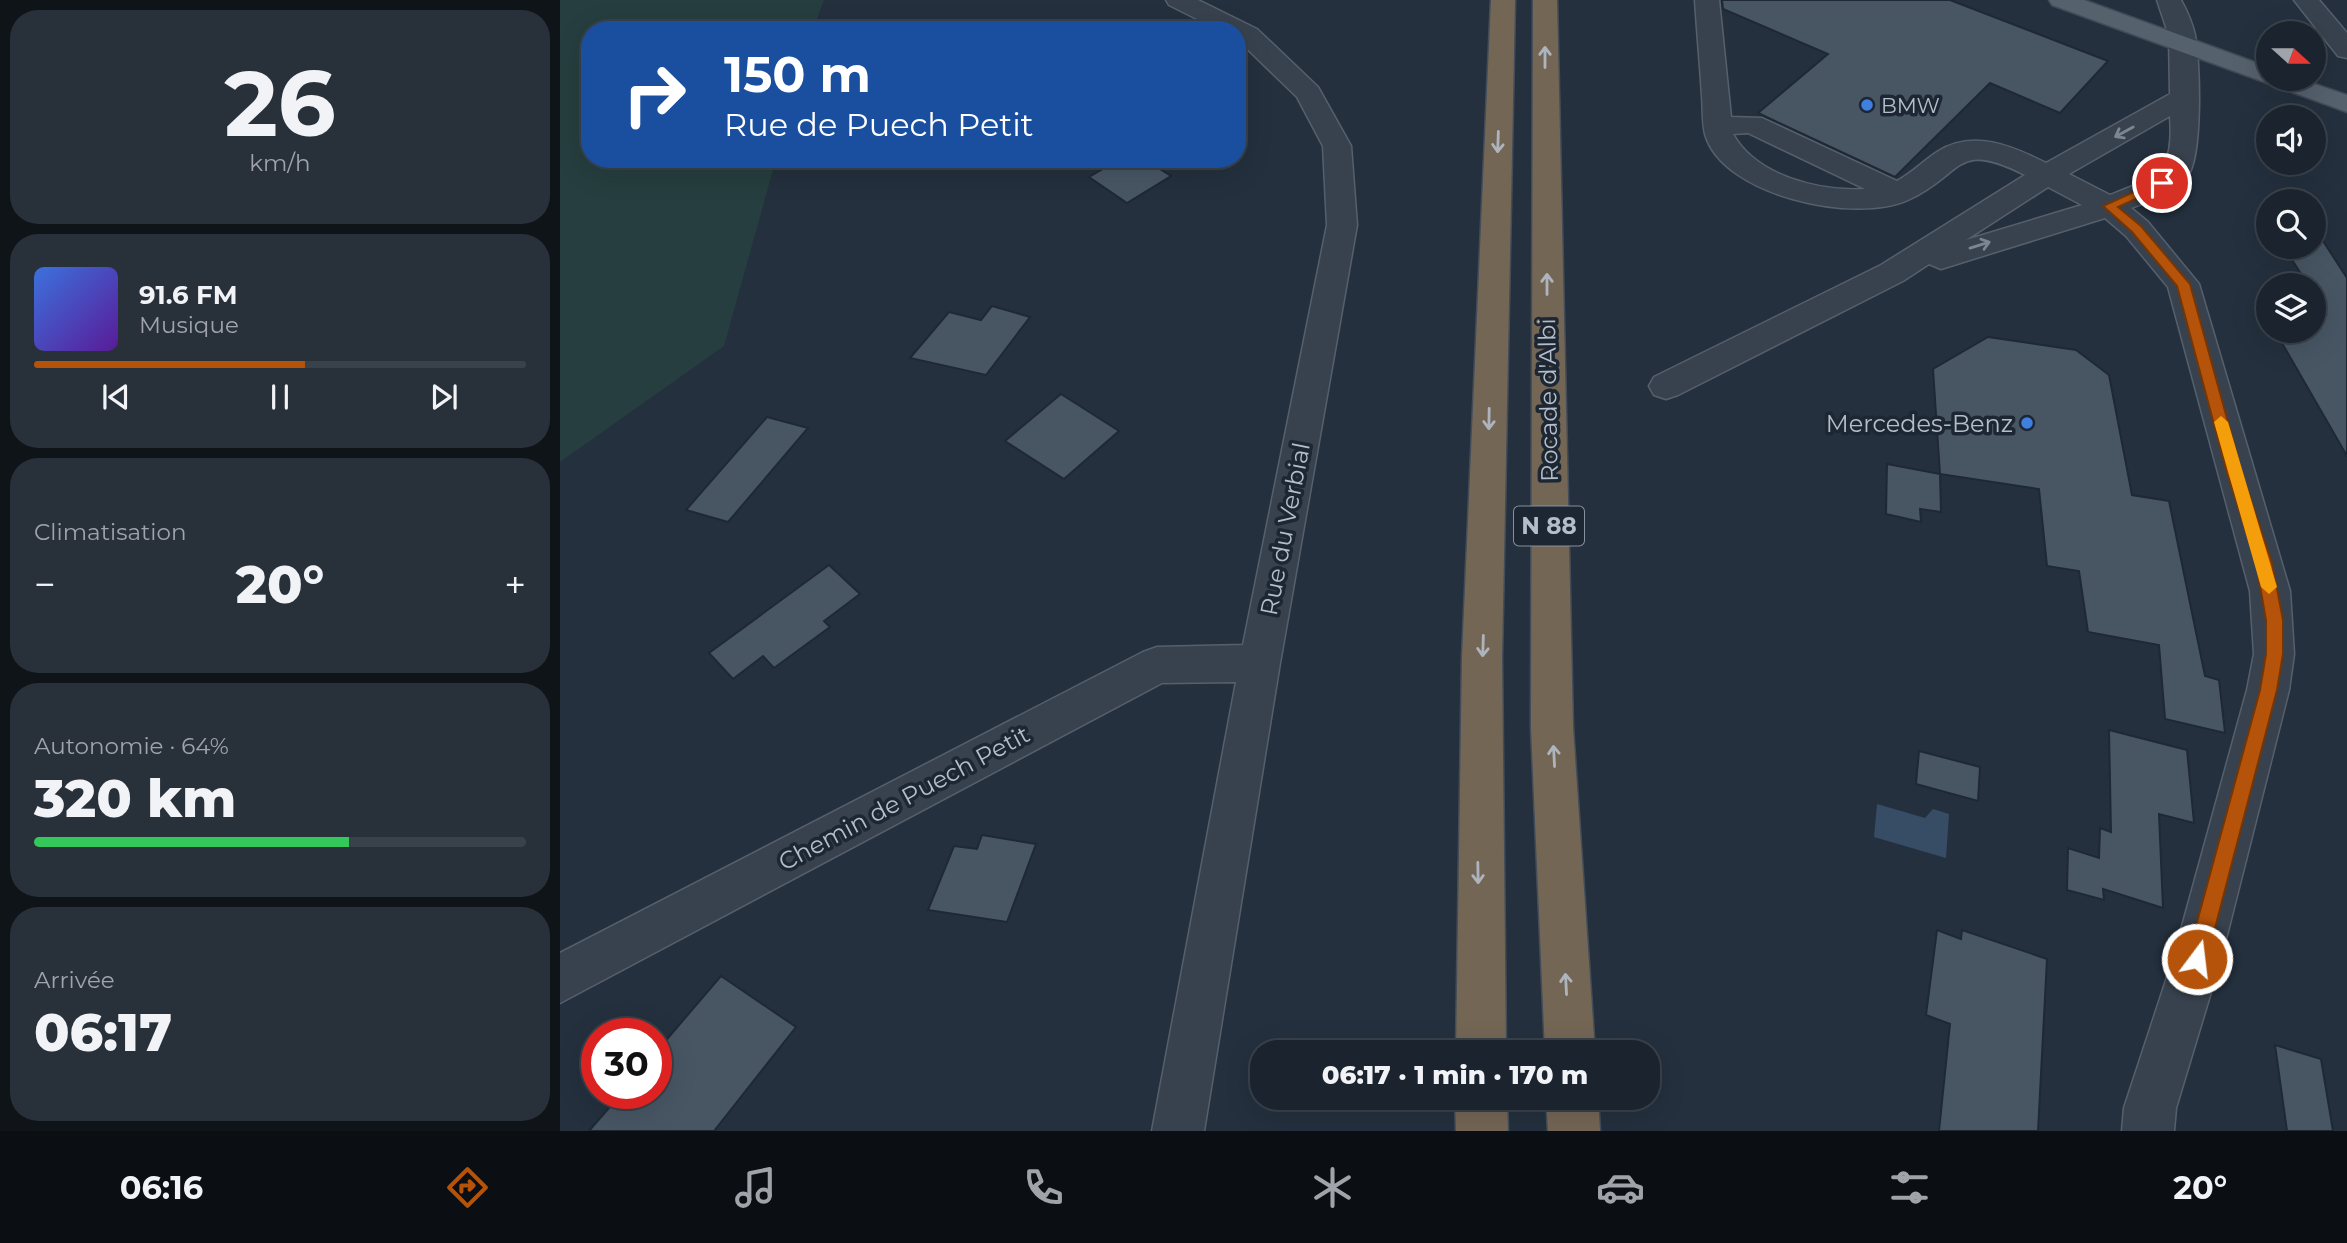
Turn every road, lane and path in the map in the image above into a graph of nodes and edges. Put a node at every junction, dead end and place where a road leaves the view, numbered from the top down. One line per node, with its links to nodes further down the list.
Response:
1 (1178, 0): 10 (street, Rue du Verbial)
2 (1503, 0): 32 (highway, N 88, one-way to 32)
3 (1545, 0): 33 (highway, Rocade d'Albi / N 88, one-way to 3)
4 (1707, 0): 24 (street)
5 (2061, 0): 12 (main road)
6 (2077, 0): 12 (main road)
7 (2101, 0): 12 (main road)
8 (2169, 0): 12 (street)
9 (2306, 0): 13 (street)
10 (1221, 21)
11 (1246, 33): 30 (street, Rue du Verbial)
12 (2184, 39): 14 (main road); 15 (main road); 16 (main road); 21 (street)
13 (2347, 50)
14 (2256, 60)
15 (2256, 66)
16 (2256, 71)
17 (2326, 85): 20 (main road)
18 (2310, 91): 23 (main road)
19 (2325, 91): 22 (main road)
20 (2347, 93)
21 (2183, 98): 25 (street, one-way to 25); 27 (street)
22 (2347, 99)
23 (2347, 104)
24 (1719, 126): 26 (street); 26 (street)
25 (2046, 175): 26 (street); 27 (street); 28 (street)
26 (1898, 193)
27 (2109, 206): 28 (street, one-way to 27); 39 (street)
28 (1892, 273): 29 (street)
29 (1666, 386)
30 (1260, 663): 31 (street, Chemin de Puech Petit); 36 (street, Rue du Verbial)
31 (560, 979)
32 (1481, 1040)
33 (1569, 1040)
34 (1481, 1110): 37 (highway)
35 (1573, 1110): 38 (highway)
36 (1178, 1131)
37 (1482, 1131)
38 (1574, 1131)
39 (2148, 1131)

